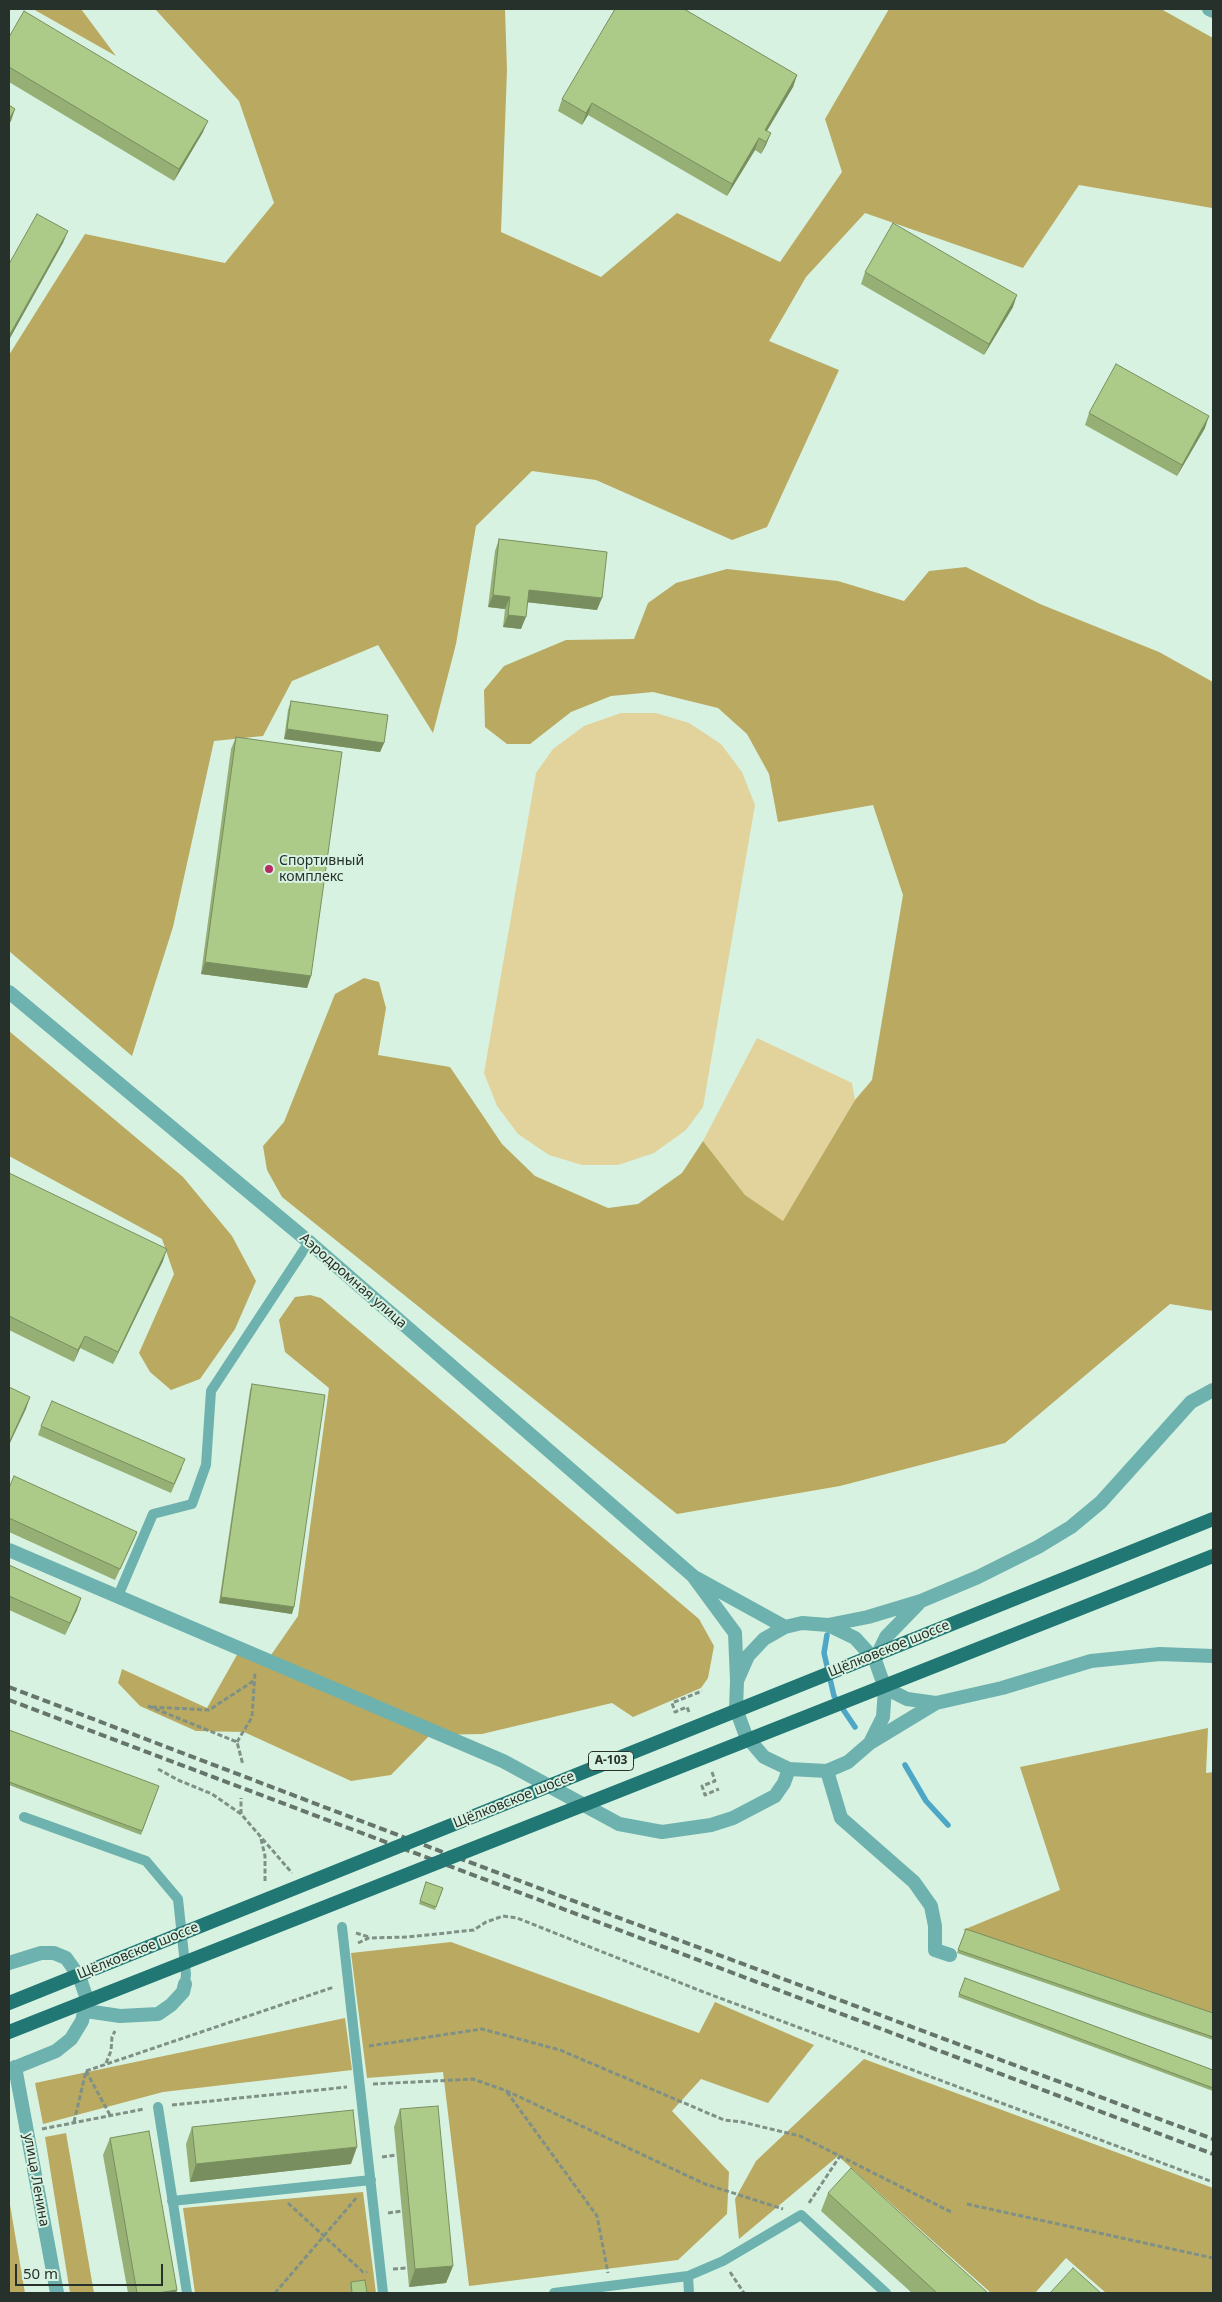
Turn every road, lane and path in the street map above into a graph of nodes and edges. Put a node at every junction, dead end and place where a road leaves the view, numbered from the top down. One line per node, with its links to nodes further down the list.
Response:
1 (1209, 9): 2 (street)
2 (1213, 11)
3 (9, 992): 4 (street, Аэродромная улица)
4 (309, 1242): 9 (street, Аэродромная улица); 10 (lane)
5 (1213, 1390): 11 (street)
6 (1213, 1519): 42 (main road, Щёлковское шоссе / А-103, bridge)
7 (9, 1550): 10 (street)
8 (1213, 1556): 45 (main road, Щёлковское шоссе / А-103, bridge)
9 (693, 1576): 13 (street); 18 (street)
10 (118, 1596): 14 (street)
11 (921, 1601): 12 (street); 16 (street)
12 (828, 1625): 13 (street); 16 (street)
13 (785, 1627): 18 (street)
14 (256, 1655): 17 (path); 28 (street)
15 (1213, 1656): 21 (street)
16 (875, 1660): 19 (street)
17 (255, 1680): 23 (path); 23 (path)
18 (737, 1682): 28 (street)
19 (885, 1688): 21 (street); 24 (street)
20 (702, 1691): 22 (path)
21 (936, 1703): 24 (street)
22 (687, 1707)
23 (237, 1742): 25 (path)
24 (870, 1743): 29 (street)
25 (243, 1765)
26 (158, 1769): 32 (path)
27 (711, 1769): 30 (path)
28 (789, 1769): 29 (street)
29 (827, 1771): 38 (street)
30 (719, 1790)
31 (241, 1798): 32 (path)
32 (241, 1814): 34 (path)
33 (24, 1817): 41 (lane)
34 (298, 1880)
35 (342, 1927): 36 (path); 37 (lane)
36 (369, 1938): 37 (path); 58 (path)
37 (344, 1949): 40 (lane)
38 (950, 1955)
39 (9, 1963): 43 (street)
40 (348, 1982): 46 (lane); 47 (path)
41 (185, 1984): 43 (street)
42 (9, 2003)
43 (86, 2011): 48 (street)
44 (119, 2026): 47 (path)
45 (9, 2032)
46 (356, 2048): 50 (lane); 56 (path)
47 (106, 2064): 49 (path)
48 (12, 2069): 70 (street, улица Ленина)
49 (86, 2070): 53 (path); 54 (path)
50 (361, 2085): 51 (path); 52 (path); 57 (lane)
51 (506, 2092): 63 (path); 69 (path)
52 (158, 2107): 53 (path); 60 (lane)
53 (110, 2115): 54 (path)
54 (74, 2122): 55 (path)
55 (41, 2129)
56 (840, 2156): 62 (path); 63 (path)
57 (371, 2180): 59 (lane); 64 (path); 67 (lane)
58 (1213, 2182)
59 (274, 2191): 60 (lane); 64 (path)
60 (172, 2201): 71 (lane)
61 (967, 2204): 65 (path)
62 (952, 2213)
63 (801, 2215): 66 (lane); 77 (lane)
64 (324, 2236): 67 (path); 72 (path)
65 (1213, 2258)
66 (723, 2261): 68 (lane); 76 (path)
67 (381, 2271): 73 (lane)
68 (688, 2276): 69 (lane); 75 (lane)
69 (610, 2289): 74 (lane)
70 (57, 2293)
71 (186, 2293)
72 (275, 2293)
73 (383, 2293)
74 (554, 2293)
75 (689, 2293)
76 (744, 2293)
77 (886, 2293)

